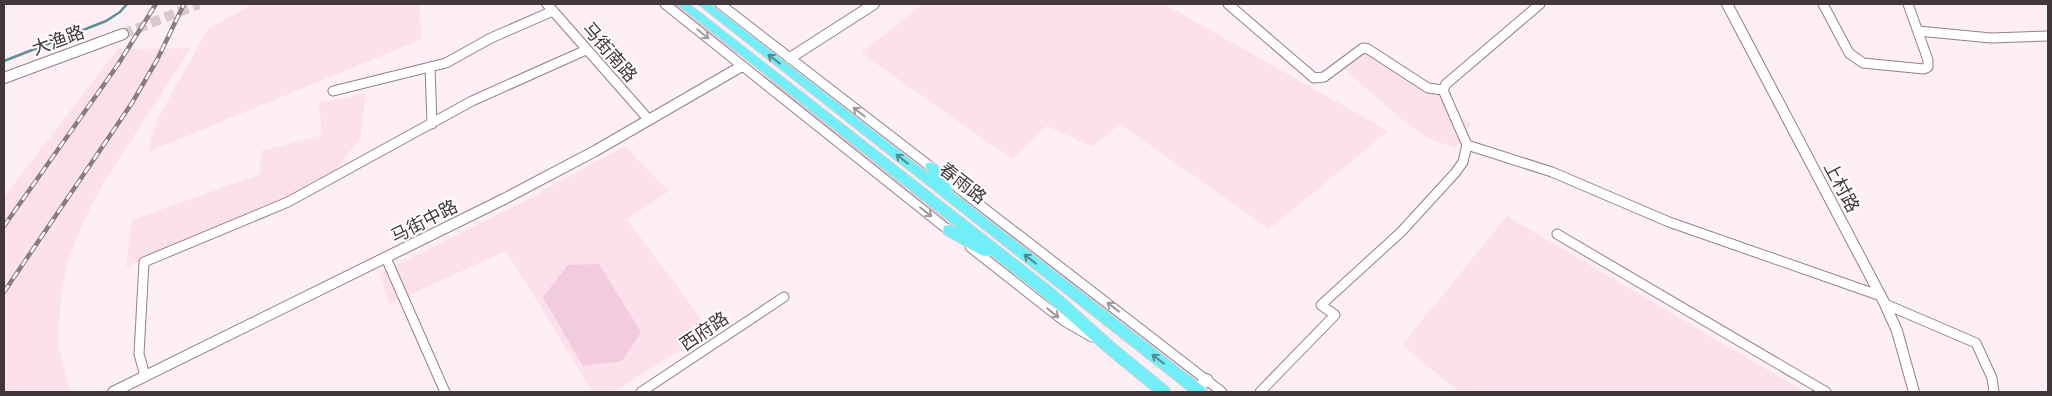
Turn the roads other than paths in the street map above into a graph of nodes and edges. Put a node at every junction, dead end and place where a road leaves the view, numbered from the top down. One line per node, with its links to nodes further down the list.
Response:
1 (547, 4): 12 (street, 马街南路)
2 (665, 4): 18 (street, one-way to 18)
3 (682, 4): 31 (main road, 春雨路)
4 (702, 4): 27 (main road, 春雨路, one-way to 4)
5 (720, 4): 17 (street)
6 (874, 4): 17 (street)
7 (1228, 4): 21 (street)
8 (1540, 4): 21 (street)
9 (1727, 4): 33 (street, 上村路)
10 (1822, 4): 13 (street)
11 (1908, 4): 13 (street)
12 (554, 11): 16 (street, 马街南路); 19 (street)
13 (1918, 30): 15 (street)
14 (123, 34): 20 (street, 大渔路)
15 (2048, 36)
16 (586, 50): 23 (street, 马街南路); 24 (street)
17 (790, 58): 26 (street, one-way to 17)
18 (742, 66): 23 (street, 马街中路); 28 (street, one-way to 28)
19 (430, 67): 22 (street); 24 (street)
20 (4, 78)
21 (1443, 90): 25 (street)
22 (333, 91)
23 (648, 120): 30 (street, 马街中路)
24 (432, 124): 35 (street)
25 (1467, 145): 33 (street); 42 (street)
26 (930, 166): 27 (main road); 36 (street, one-way to 26)
27 (955, 200): 36 (main road, 春雨路, one-way to 27)
28 (949, 230): 31 (main road); 34 (street, one-way to 34)
29 (1557, 234): 43 (street)
30 (386, 258): 35 (street, 马街中路); 38 (street)
31 (1020, 270): 34 (main road, 春雨路)
32 (784, 297): 39 (street, 西府路)
33 (1883, 300): 44 (street, 上村路); 45 (street)
34 (1109, 347): 40 (main road, 春雨路)
35 (145, 376): 37 (street, 马街中路)
36 (1198, 389): 41 (street)
37 (113, 392)
38 (445, 392)
39 (641, 392)
40 (1164, 392)
41 (1222, 392)
42 (1260, 392)
43 (1826, 392)
44 (1914, 392)
45 (1994, 392)

